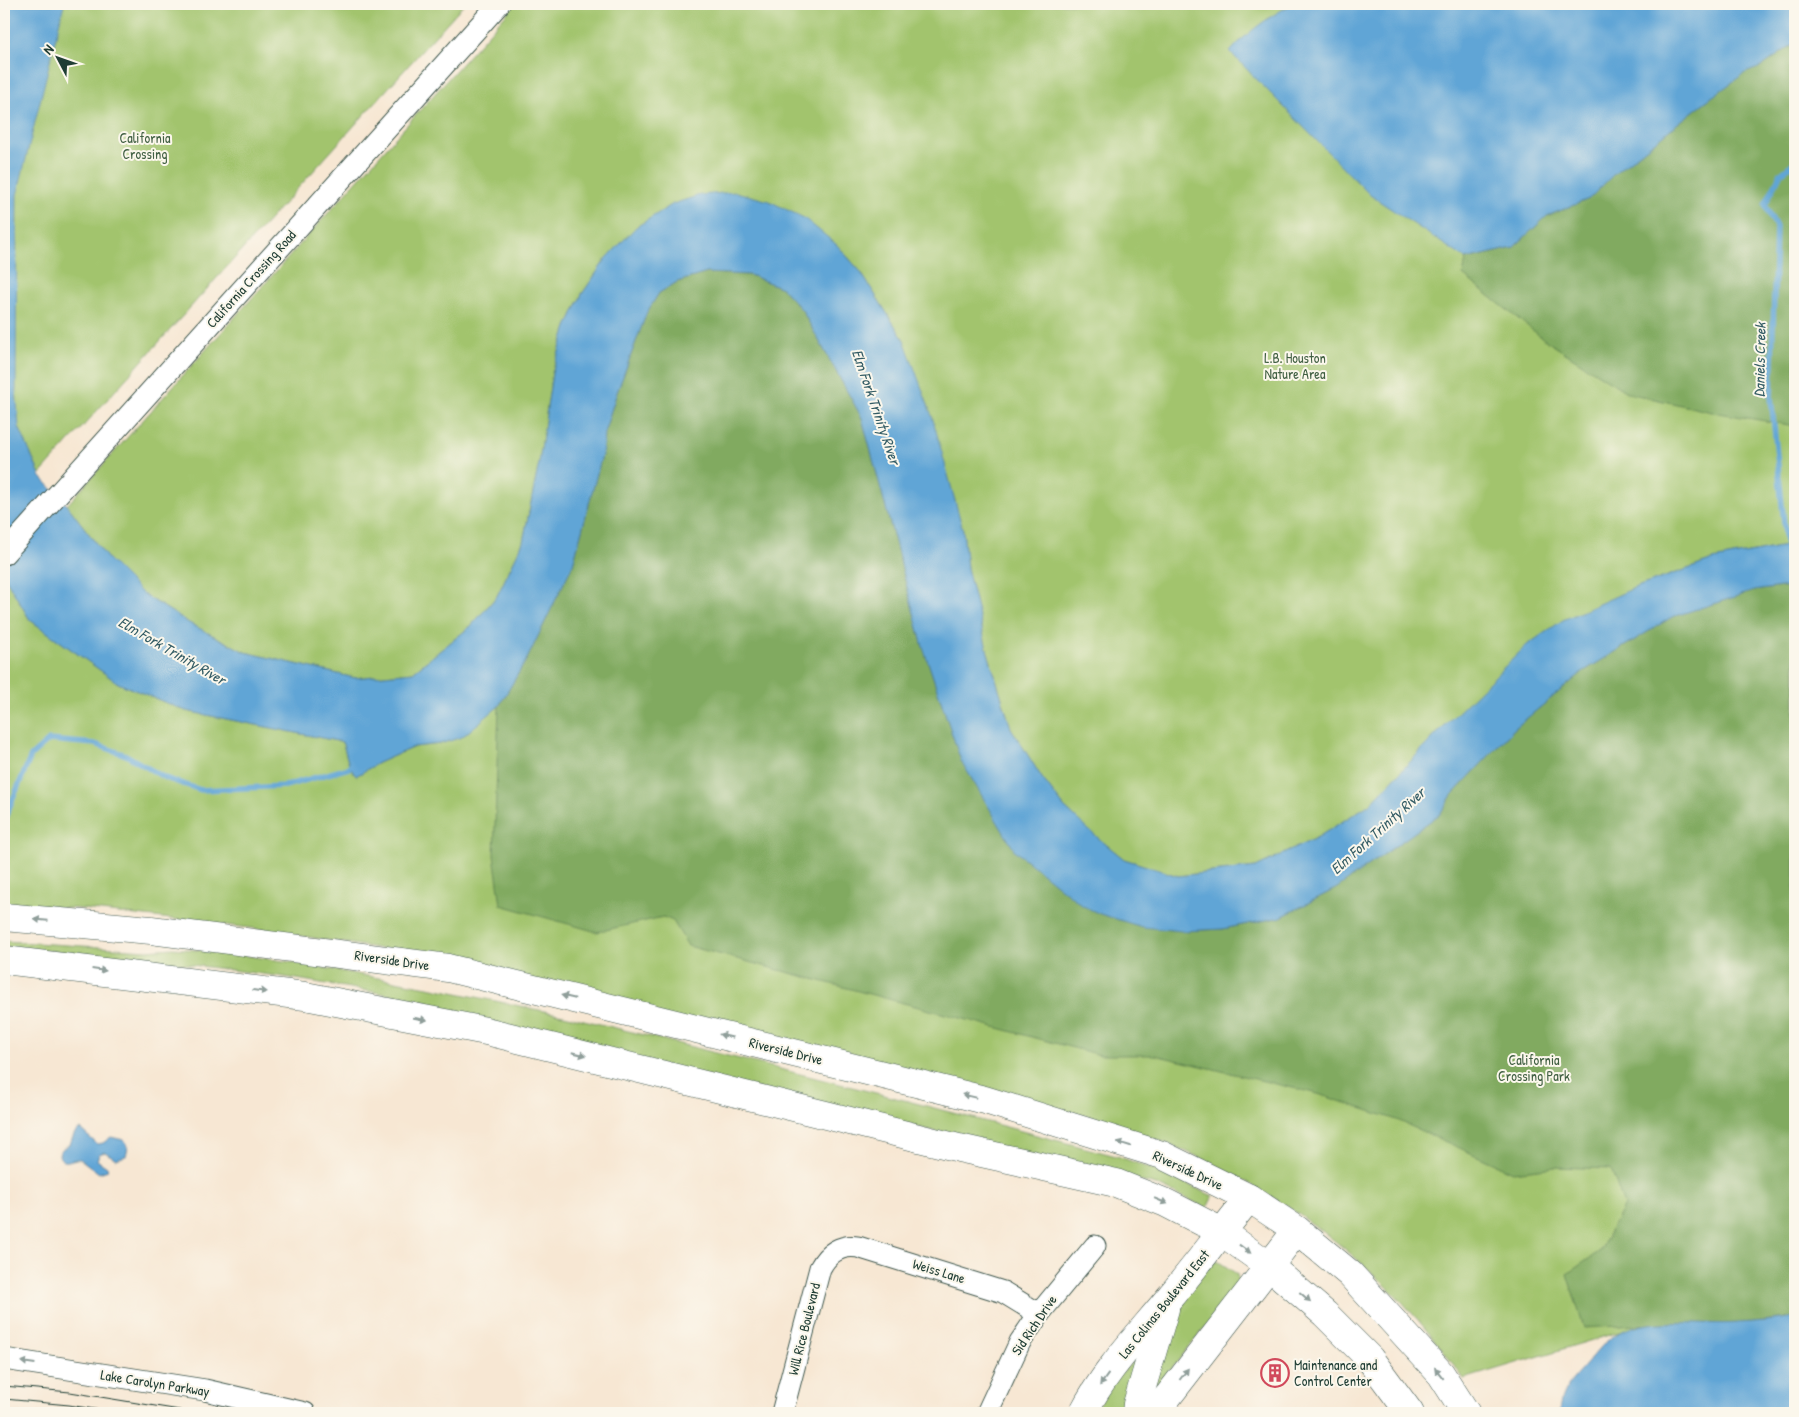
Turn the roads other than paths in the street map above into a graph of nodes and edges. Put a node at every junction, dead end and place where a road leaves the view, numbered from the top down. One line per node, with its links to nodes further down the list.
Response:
1 (499, 4): 2 (street, California Crossing Road)
2 (4, 554)
3 (4, 917): 5 (main road, Riverside Drive, one-way to 3)
4 (4, 960): 7 (main road, one-way to 7)
5 (1249, 1198): 6 (main road, Riverside Drive); 7 (main road, Las Colinas Boulevard East)
6 (1297, 1230): 10 (main road); 21 (main road, Riverside Drive, one-way to 6)
7 (1222, 1232): 10 (main road, one-way to 10); 11 (main road, Las Colinas Boulevard East)
8 (1095, 1246): 12 (street, Sid Rich Drive)
9 (835, 1251): 12 (street, Weiss Lane); 15 (street, Will Rice Boulevard)
10 (1268, 1265): 19 (main road, one-way to 10); 20 (main road, one-way to 20)
11 (1168, 1300): 17 (main road, Las Colinas Boulevard East, one-way to 17); 18 (main road)
12 (1039, 1314): 16 (street, Sid Rich Drive)
13 (4, 1359): 14 (street, Lake Carolyn Parkway, one-way to 13)
14 (306, 1413)
15 (782, 1413)
16 (987, 1413)
17 (1083, 1413)
18 (1136, 1413)
19 (1155, 1413)
20 (1410, 1413)
21 (1466, 1413)

